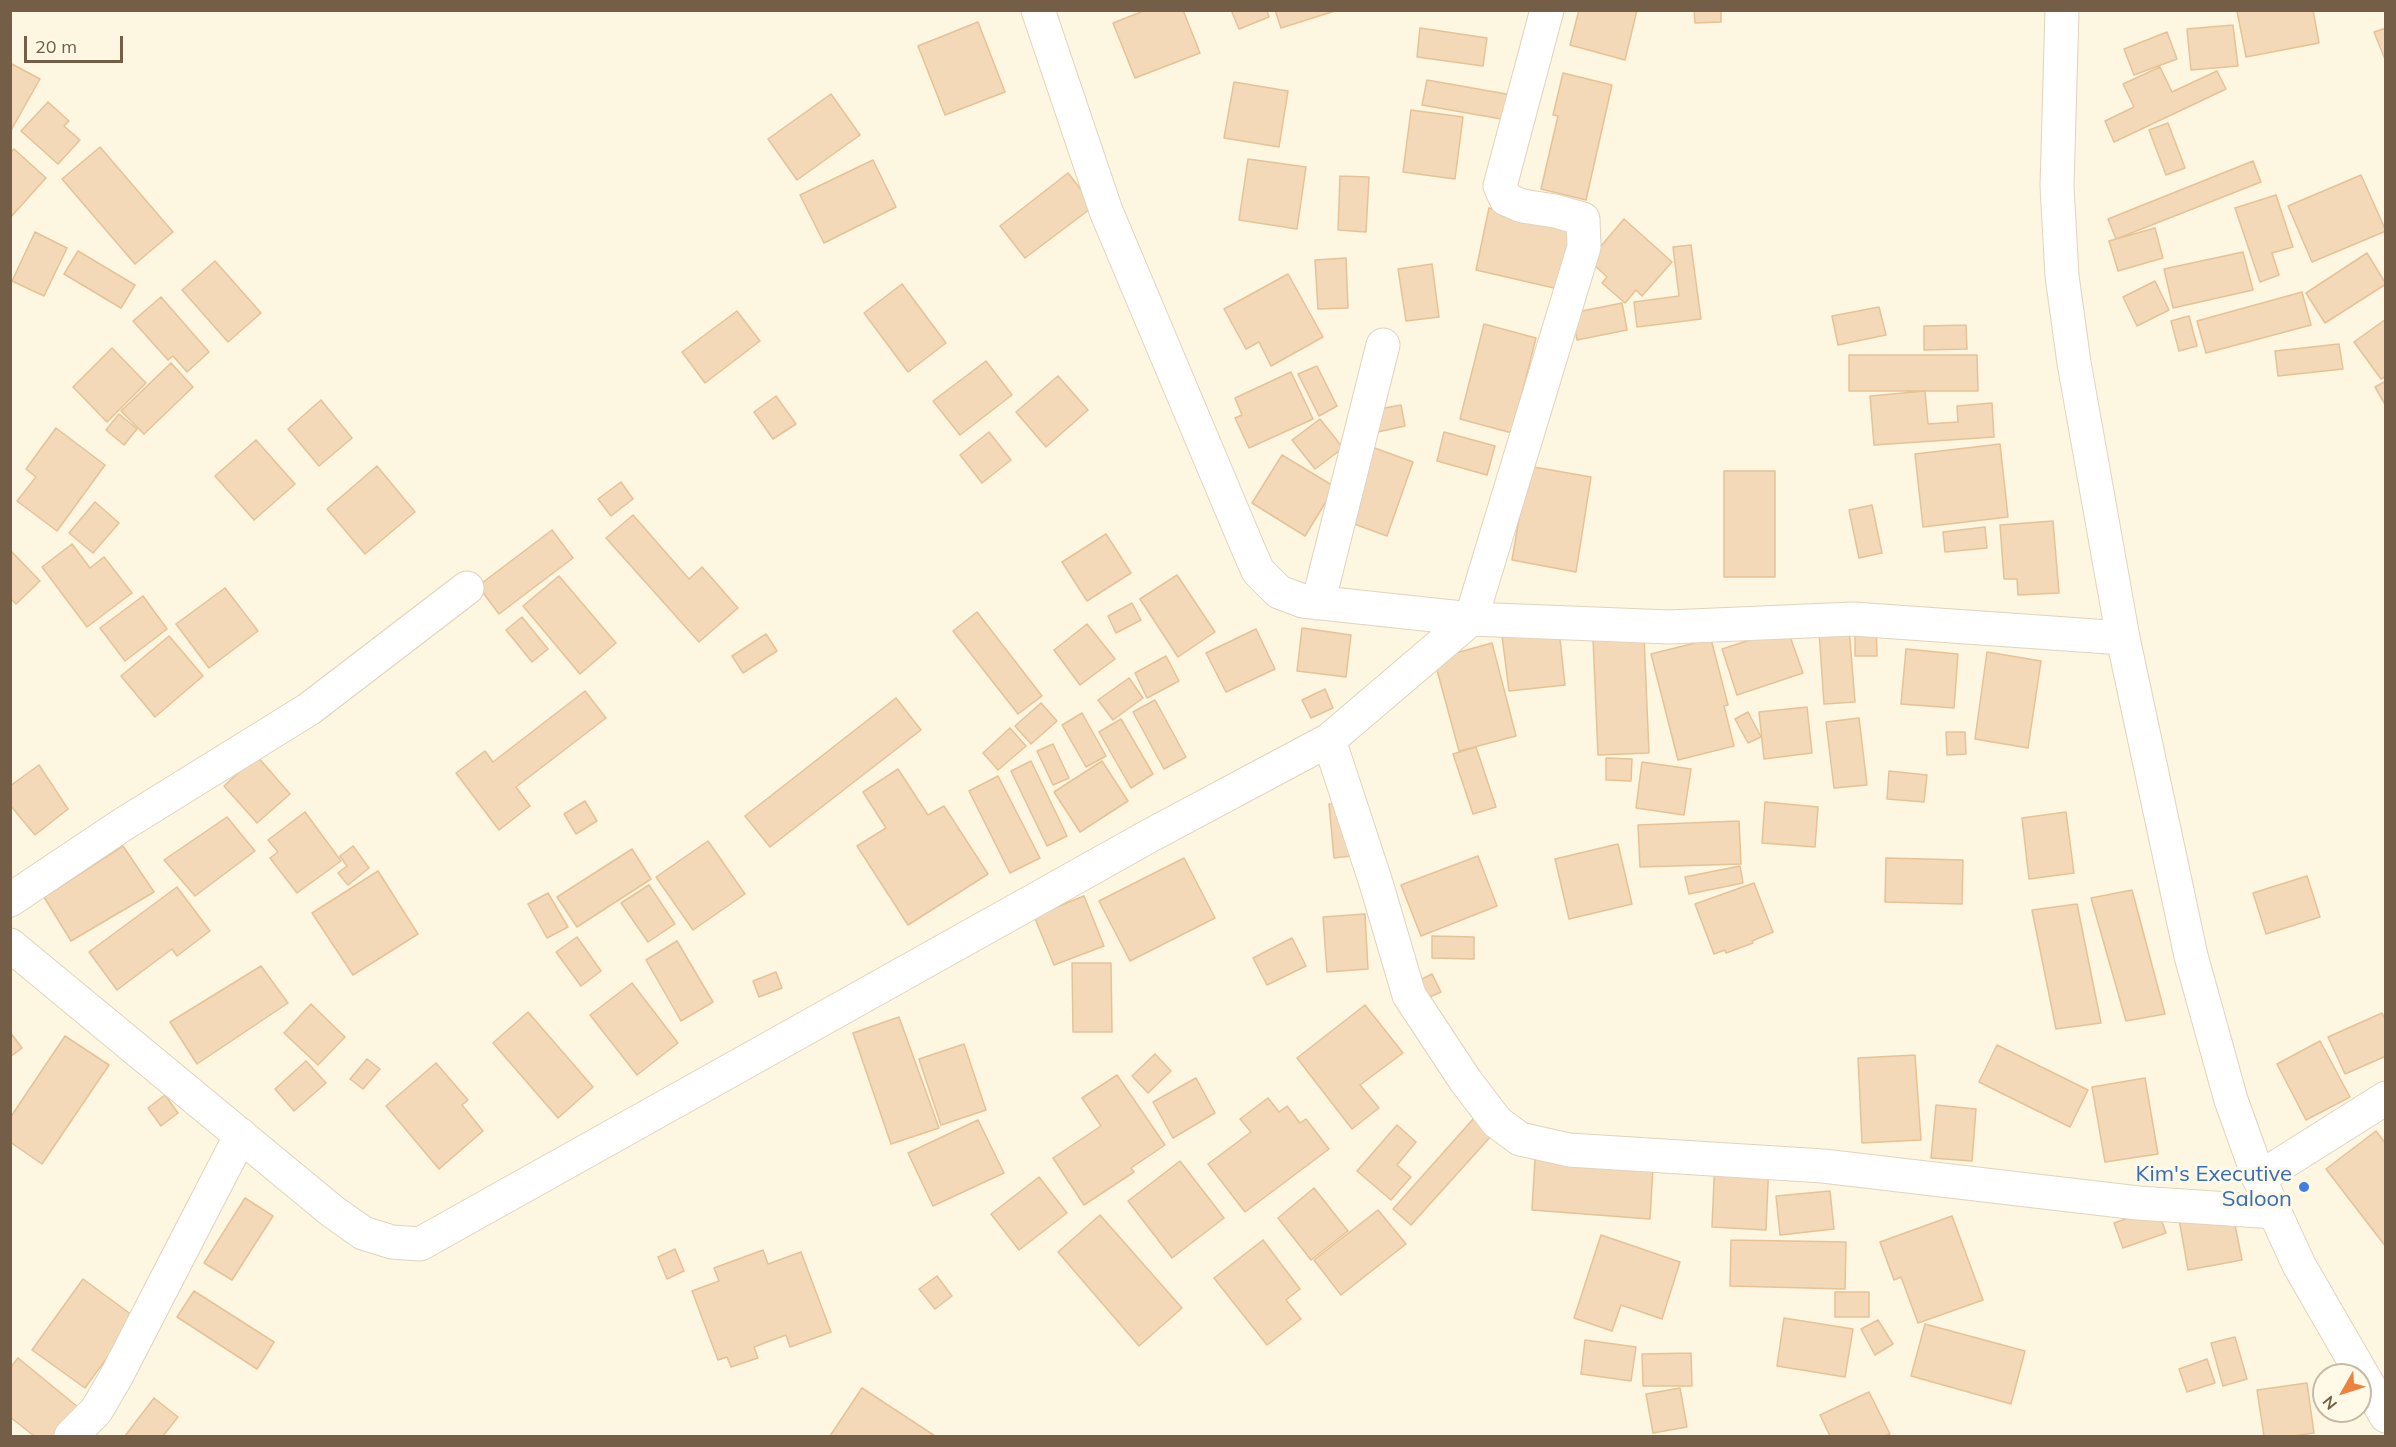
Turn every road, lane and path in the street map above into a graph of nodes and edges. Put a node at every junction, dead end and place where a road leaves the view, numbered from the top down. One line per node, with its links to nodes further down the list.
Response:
1 (1038, 10): 6 (street)
2 (1547, 10): 7 (street)
3 (2062, 10): 8 (street)
4 (1383, 345): 6 (street)
5 (467, 588): 10 (street)
6 (1318, 603): 7 (street)
7 (1471, 619): 8 (street); 9 (street)
8 (2123, 638): 14 (street)
9 (1329, 740): 13 (street); 15 (street)
10 (10, 900)
11 (10, 945): 13 (street)
12 (2385, 1098): 14 (street)
13 (241, 1135): 17 (street)
14 (2259, 1178): 15 (street)
15 (2275, 1212): 16 (street)
16 (2385, 1416)
17 (71, 1437)

